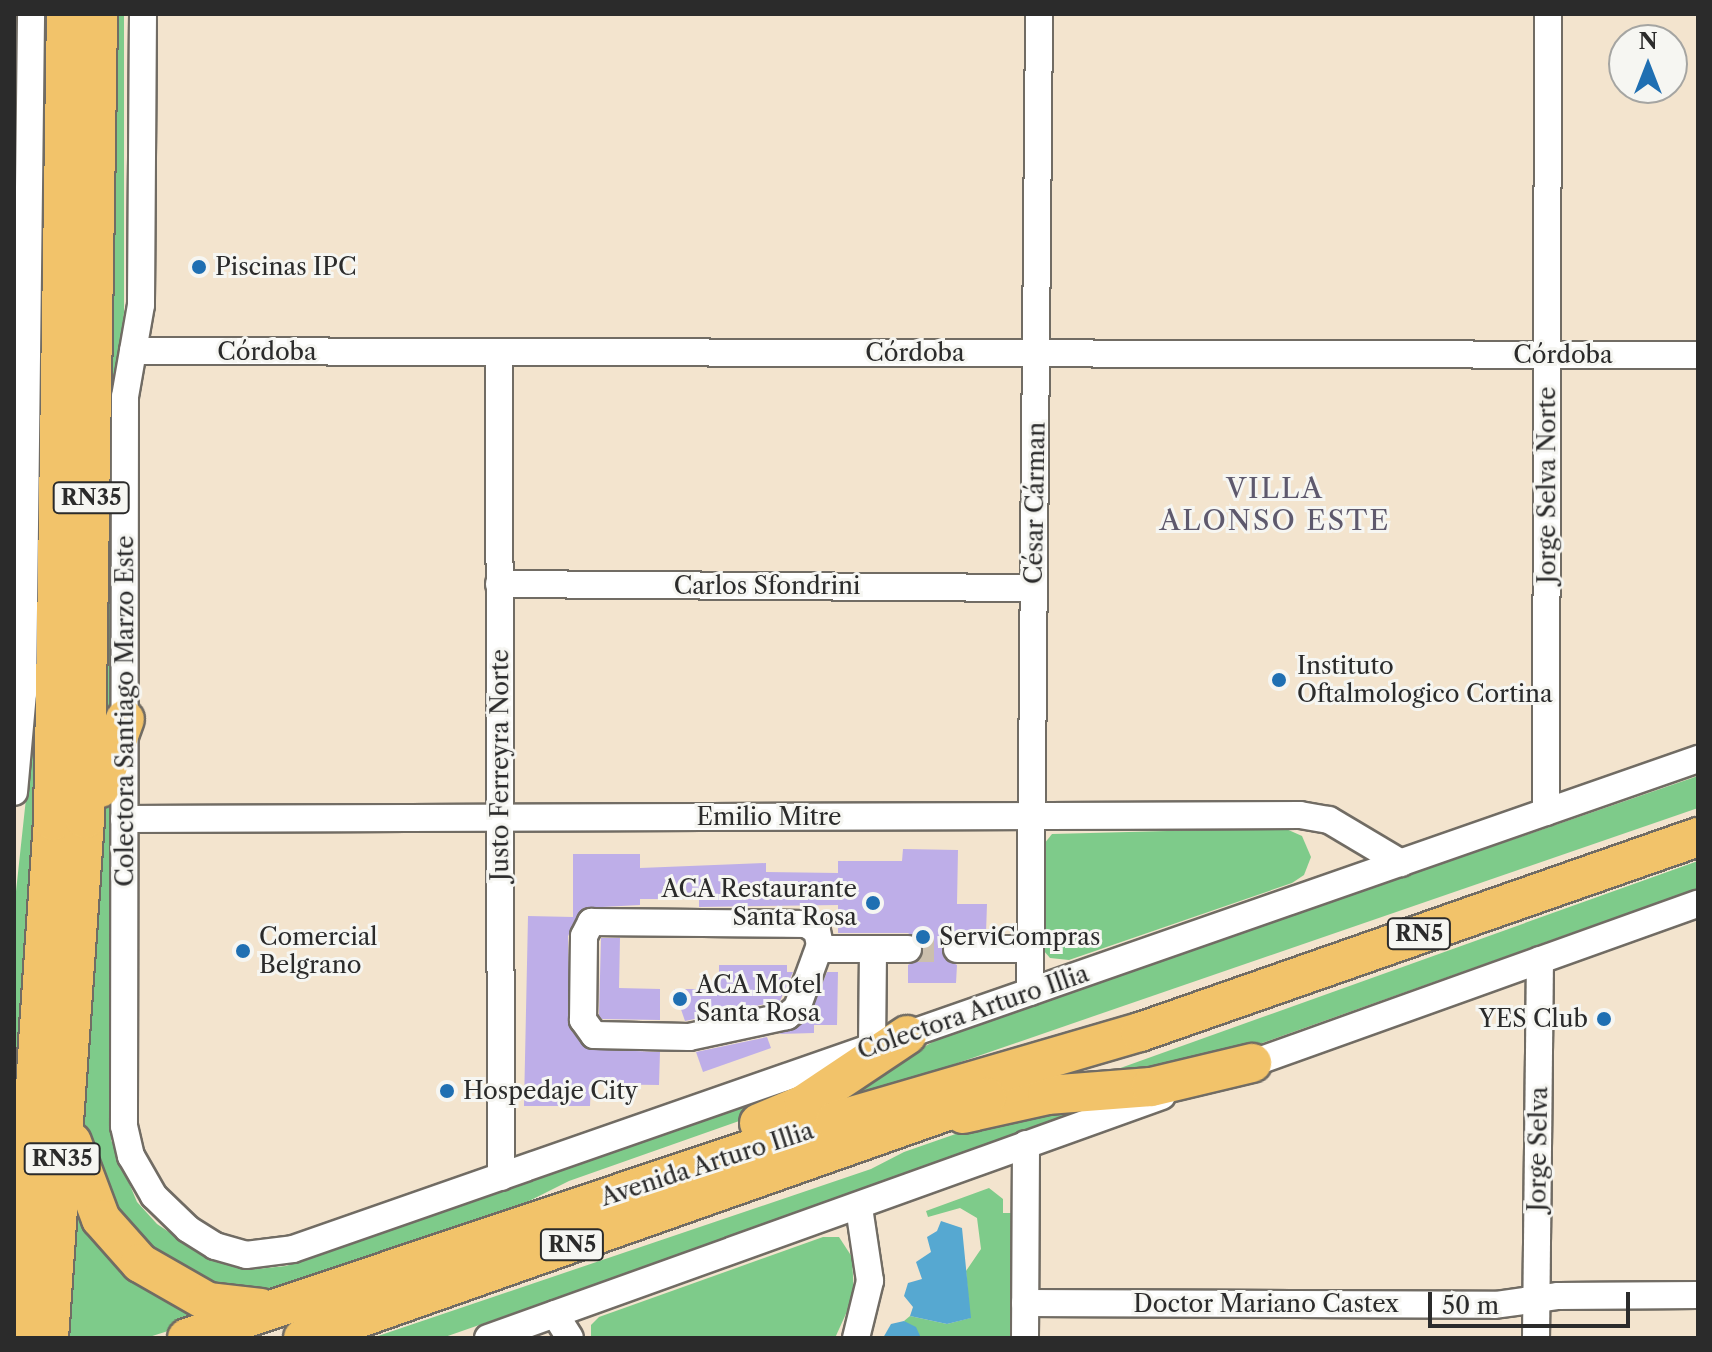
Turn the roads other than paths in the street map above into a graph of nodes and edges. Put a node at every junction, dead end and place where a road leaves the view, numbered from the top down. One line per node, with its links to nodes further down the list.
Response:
1 (31, 14): 7 (street)
2 (66, 14): 31 (highway, RN35)
3 (98, 14): 31 (highway, RN35)
4 (143, 14): 8 (street, Colectora Santiago Marzo Este)
5 (1039, 14): 10 (street, César Cárman)
6 (1548, 14): 11 (street, Jorge Selva Norte)
7 (21, 341): 17 (street)
8 (133, 351): 9 (street, Córdoba); 15 (street, Colectora Santiago Marzo Este)
9 (499, 352): 10 (street, Córdoba); 13 (street, Justo Ferreyra Norte)
10 (1036, 354): 11 (street, Córdoba); 14 (street, César Cárman)
11 (1547, 355): 12 (street, Córdoba); 18 (street, Jorge Selva Norte)
12 (1698, 355)
13 (499, 584): 14 (street, Carlos Sfondrini); 20 (street, Justo Ferreyra Norte)
14 (1034, 588): 19 (street, César Cárman)
15 (125, 719): 21 (street, Colectora Santiago Marzo Este); 31 (highway)
16 (1698, 759): 18 (street, Colectora Arturo Illia)
17 (14, 792)
18 (1546, 812): 23 (street, Colectora Arturo Illia)
19 (1032, 816): 20 (street, Emilio Mitre); 23 (street, Emilio Mitre); 29 (street, César Cárman)
20 (500, 818): 21 (street, Emilio Mitre); 40 (street, Justo Ferreyra Norte)
21 (124, 819): 44 (street, Colectora Santiago Marzo Este)
22 (1698, 837): 33 (highway, Avenida Arturo Illia / RN5)
23 (1401, 863): 32 (street, Colectora Arturo Illia)
24 (1698, 904): 30 (street)
25 (819, 949): 25 (street); 26 (street)
26 (873, 949): 27 (street); 35 (street)
27 (908, 949)
28 (957, 949): 29 (street)
29 (1030, 949): 32 (street, César Cárman)
30 (1540, 960): 37 (street); 47 (street, Jorge Selva)
31 (59, 982): 36 (highway, RN35); 41 (highway); 51 (highway, RN35)
32 (1030, 992): 34 (street, Colectora Arturo Illia)
33 (1140, 1032): 38 (highway, Avenida Arturo Illia / RN5); 43 (highway, Avenida Arturo Illia / RN5)
34 (907, 1035): 35 (street, Colectora Arturo Illia); 43 (highway)
35 (872, 1047): 40 (street, Colectora Arturo Illia)
36 (69, 1063): 46 (highway); 52 (highway, RN35)
37 (1252, 1063): 38 (highway); 39 (street)
38 (918, 1125): 50 (highway, Avenida Arturo Illia / RN5)
39 (1026, 1144): 42 (street); 48 (street)
40 (501, 1177): 44 (street, Colectora Arturo Illia)
41 (14, 1192)
42 (859, 1207): 49 (street); 56 (street)
43 (466, 1245): 46 (highway, Avenida Arturo Illia / RN5)
44 (293, 1249)
45 (1698, 1295): 47 (street, Doctor Mariano Castex)
46 (303, 1299): 53 (highway, Avenida Arturo Illia / RN5)
47 (1537, 1300): 48 (street, Doctor Mariano Castex); 58 (street, Jorge Selva)
48 (1025, 1303): 57 (street)
49 (555, 1314): 54 (street); 55 (street)
50 (312, 1335)
51 (18, 1338)
52 (49, 1338)
53 (187, 1338)
54 (488, 1338)
55 (570, 1338)
56 (856, 1338)
57 (1025, 1338)
58 (1536, 1338)

